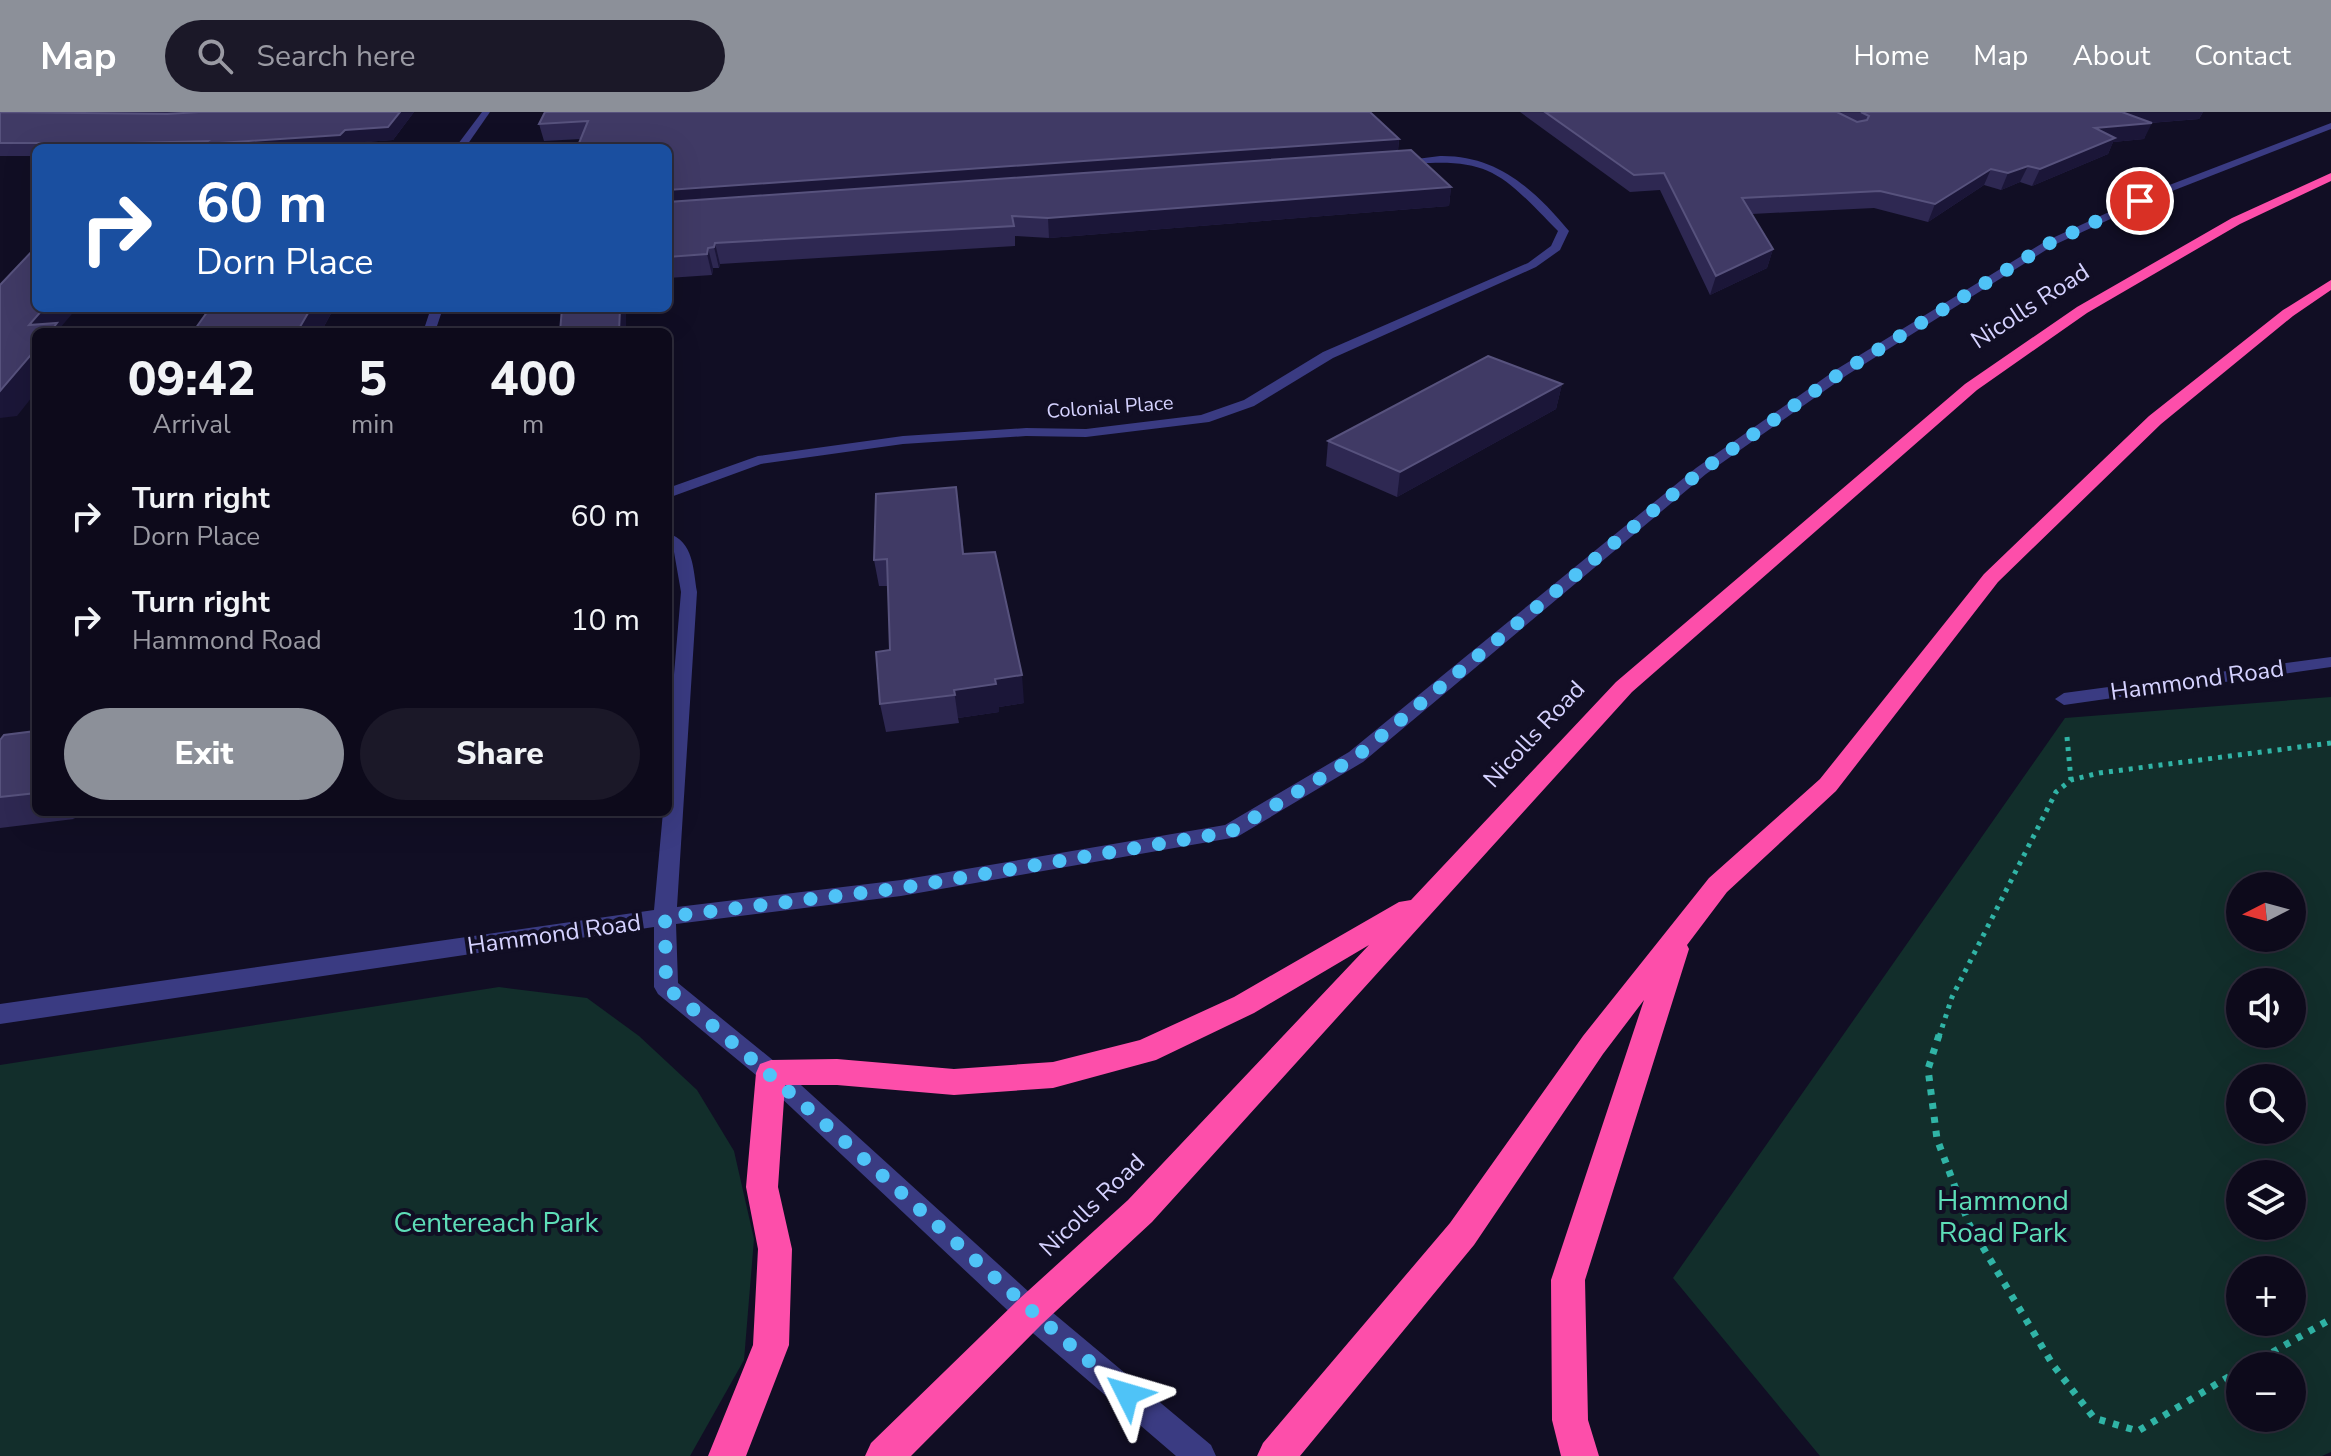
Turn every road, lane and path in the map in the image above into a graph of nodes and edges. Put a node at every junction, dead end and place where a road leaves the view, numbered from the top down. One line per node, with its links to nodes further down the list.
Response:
1 (486, 112): 3 (street)
2 (2331, 126): 13 (street, Hammond Road)
3 (463, 144)
4 (1392, 162): 7 (street, Colonial Place)
5 (2331, 177): 12 (highway, Nicolls Road)
6 (2331, 284): 14 (highway)
7 (672, 492)
8 (672, 542): 13 (street)
9 (2331, 662): 10 (street, Hammond Road)
10 (2064, 699)
11 (2331, 743): 20 (path)
12 (1433, 894): 16 (highway); 17 (highway, Nicolls Road)
13 (665, 917): 15 (street, Hammond Road); 16 (street)
14 (1680, 932): 24 (highway); 25 (highway)
15 (0, 1014)
16 (771, 1073): 17 (street); 21 (highway)
17 (1030, 1312): 22 (highway, Nicolls Road); 23 (street)
18 (2331, 1319): 19 (path)
19 (2273, 1352)
20 (2226, 1378)
21 (727, 1456)
22 (884, 1456)
23 (1200, 1456)
24 (1276, 1456)
25 (1580, 1456)

